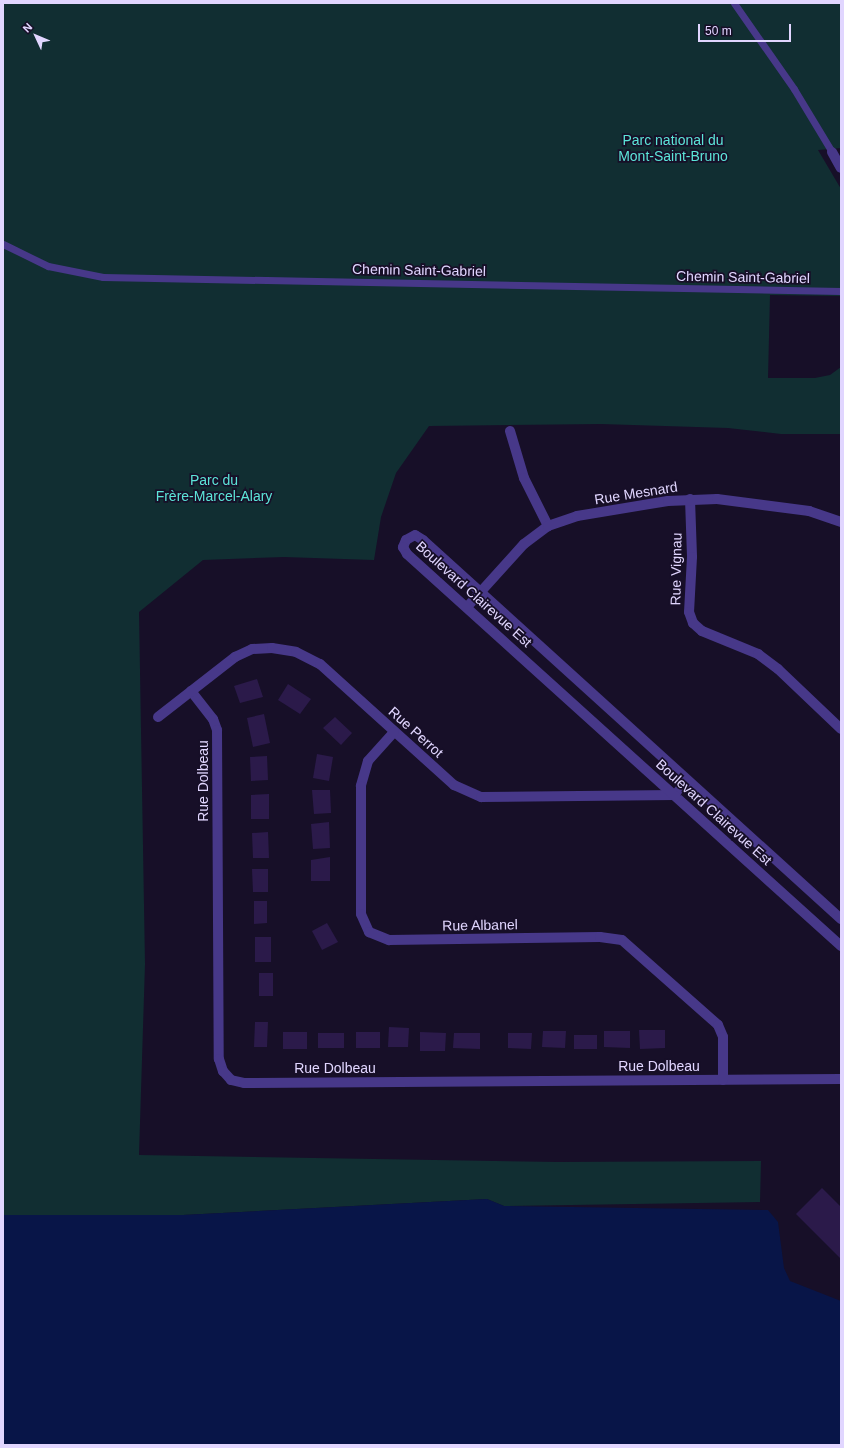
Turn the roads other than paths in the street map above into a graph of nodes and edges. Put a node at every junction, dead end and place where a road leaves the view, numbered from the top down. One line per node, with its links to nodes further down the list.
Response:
1 (734, 3): 2 (lane)
2 (832, 152): 3 (street)
3 (841, 168)
4 (3, 244): 5 (lane, Chemin Saint-Gabriel)
5 (841, 291)
6 (510, 431): 9 (street)
7 (690, 499): 8 (street, Rue Mesnard); 9 (street, Rue Mesnard); 14 (street, Rue Vignau)
8 (841, 522)
9 (548, 526): 10 (street, Rue Mesnard)
10 (480, 592): 11 (street, Rue Mesnard); 11 (street, Boulevard Clairevue Est); 16 (street, Boulevard Clairevue Est)
11 (467, 606): 17 (street, Boulevard Clairevue Est)
12 (191, 691): 13 (street, Rue Perrot); 15 (street, Rue Perrot); 21 (street, Rue Dolbeau)
13 (158, 717)
14 (841, 729)
15 (394, 732): 17 (street, Rue Perrot); 21 (street, Rue Albanel)
16 (687, 781): 17 (street); 18 (street, Boulevard Clairevue Est)
17 (675, 794): 19 (street, Boulevard Clairevue Est)
18 (841, 919)
19 (841, 946)
20 (841, 1079): 21 (street, Rue Dolbeau)
21 (723, 1080)

